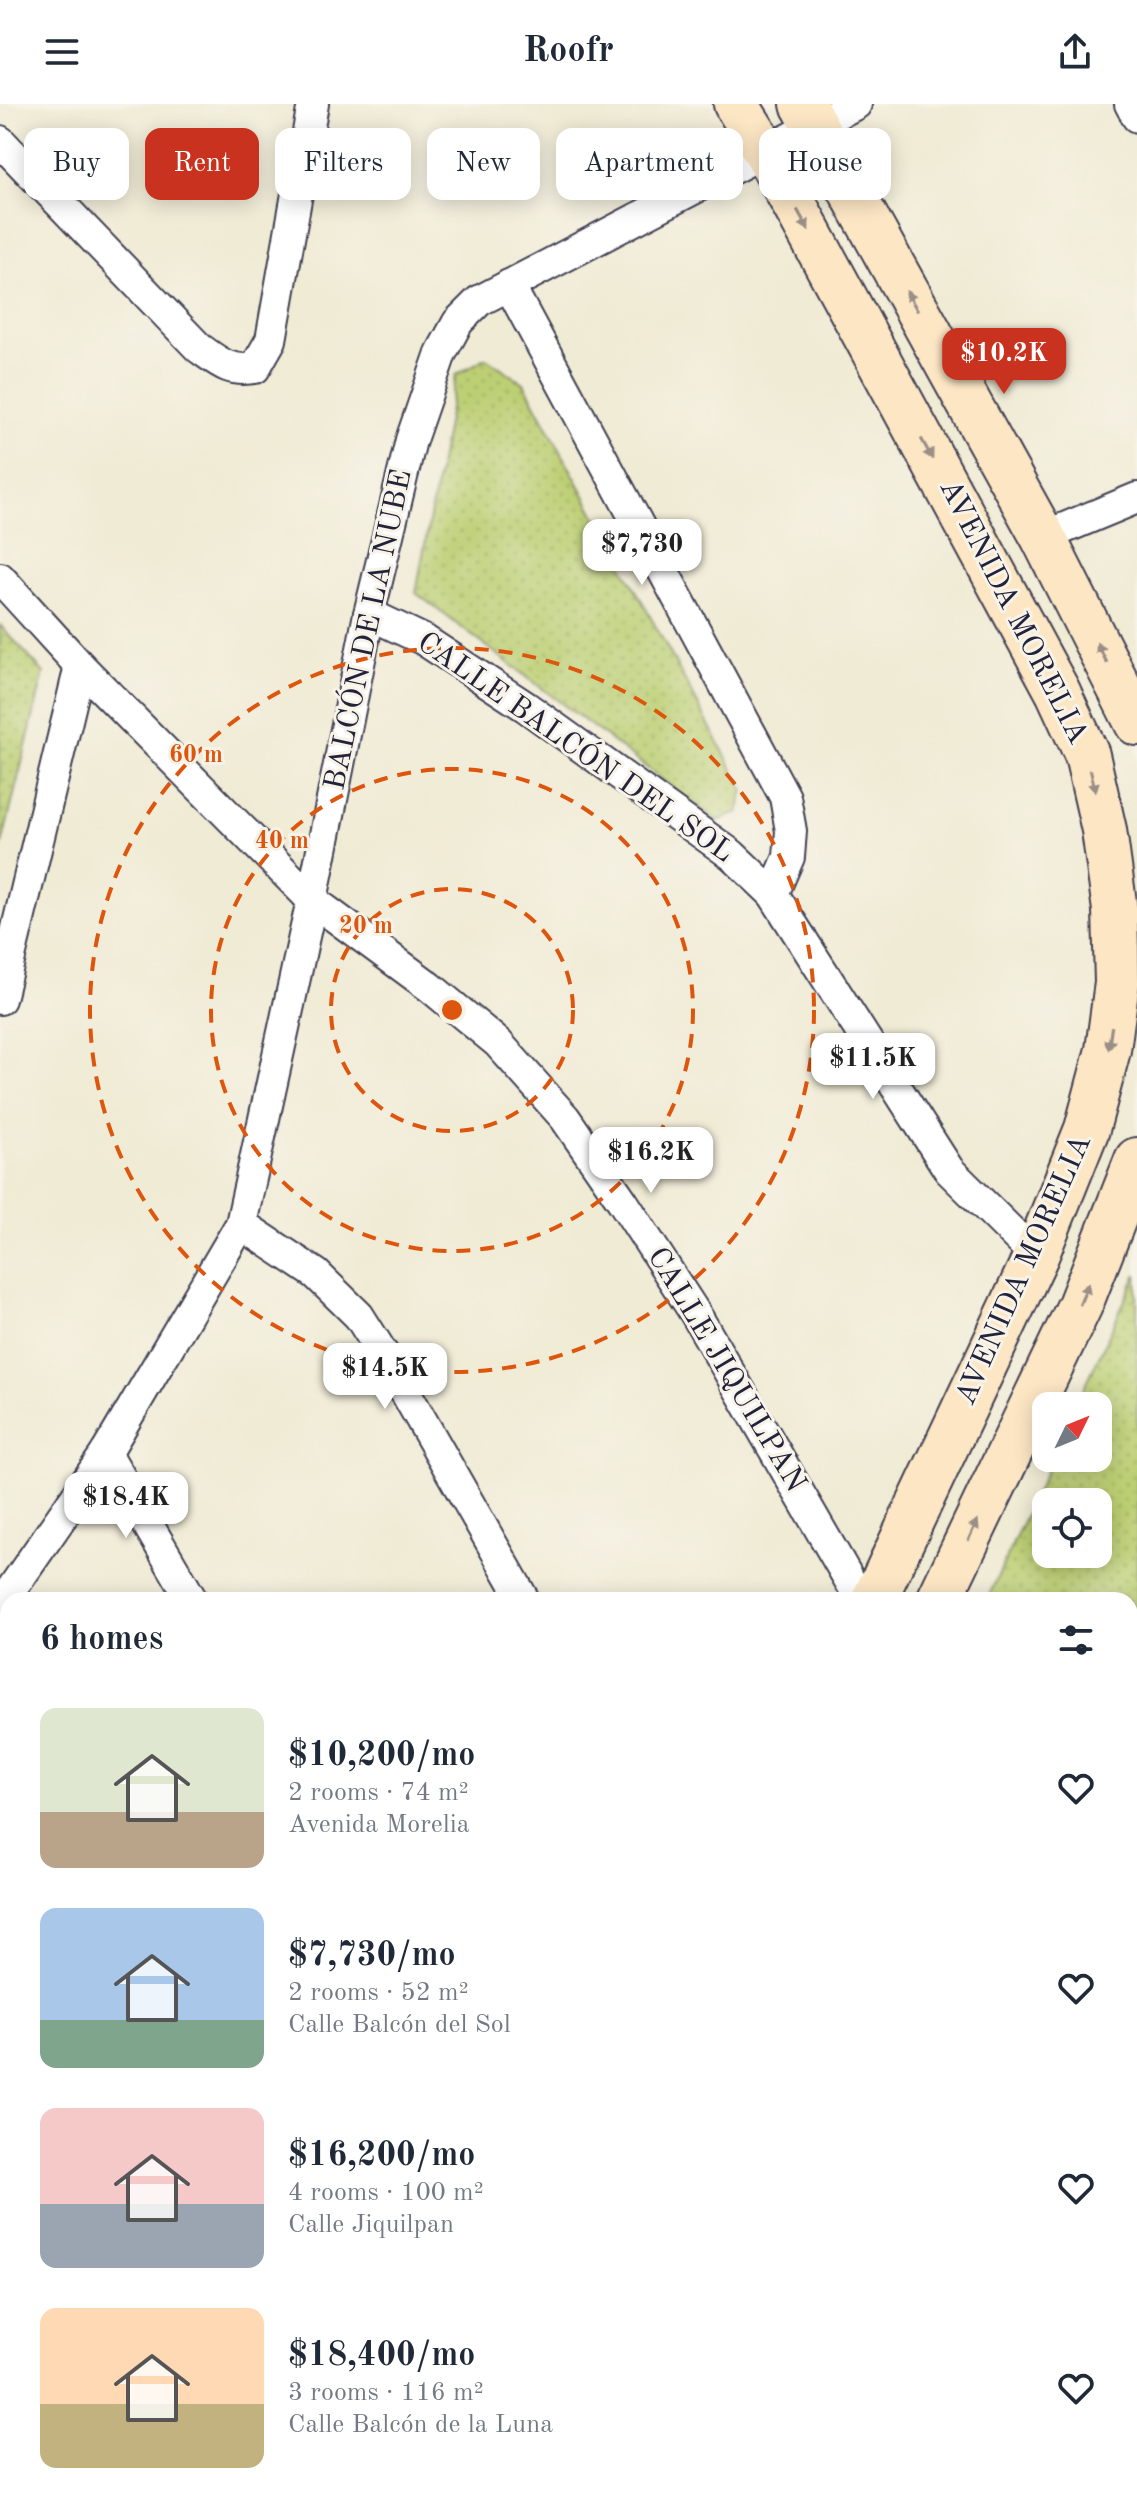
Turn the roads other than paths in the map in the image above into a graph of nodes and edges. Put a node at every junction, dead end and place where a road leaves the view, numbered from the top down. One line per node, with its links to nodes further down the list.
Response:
1 (313, 104): 7 (street)
2 (736, 104): 8 (main road, AVENIDA MORELIA)
3 (856, 104): 5 (street, BALCÓN DE LA NUBE)
4 (1130, 104): 6 (street)
5 (809, 115): 13 (main road, AVENIDA MORELIA, one-way to 5)
6 (1137, 117)
7 (0, 141)
8 (759, 141)
9 (759, 156): 11 (street, BALCÓN DE LA NUBE)
10 (792, 200): 23 (main road, AVENIDA MORELIA, one-way to 23)
11 (509, 285): 15 (street, BALCÓN DE LA NUBE); 18 (street)
12 (1137, 498): 13 (street)
13 (1043, 537): 17 (main road, AVENIDA MORELIA, one-way to 13)
14 (0, 578): 16 (street, CALLE JIQUILPAN)
15 (369, 614): 18 (street, CALLE BALCÓN DEL SOL); 19 (street, BALCÓN DE LA NUBE)
16 (80, 666): 19 (street, CALLE JIQUILPAN); 20 (street)
17 (1137, 723)
18 (773, 894): 23 (street, CALLE BALCÓN DEL SOL)
19 (312, 900): 22 (street, BALCÓN DE LA NUBE); 28 (street, CALLE JIQUILPAN)
20 (0, 999)
21 (1137, 1160): 30 (main road, AVENIDA MORELIA, one-way to 21)
22 (241, 1224): 24 (street, BALCÓN DE LA NUBE); 27 (street)
23 (1036, 1256): 29 (main road, AVENIDA MORELIA)
24 (106, 1453): 25 (street, BALCÓN DE LA NUBE); 26 (street)
25 (10, 1592)
26 (187, 1592)
27 (519, 1592)
28 (856, 1592)
29 (878, 1592)
30 (943, 1592)

